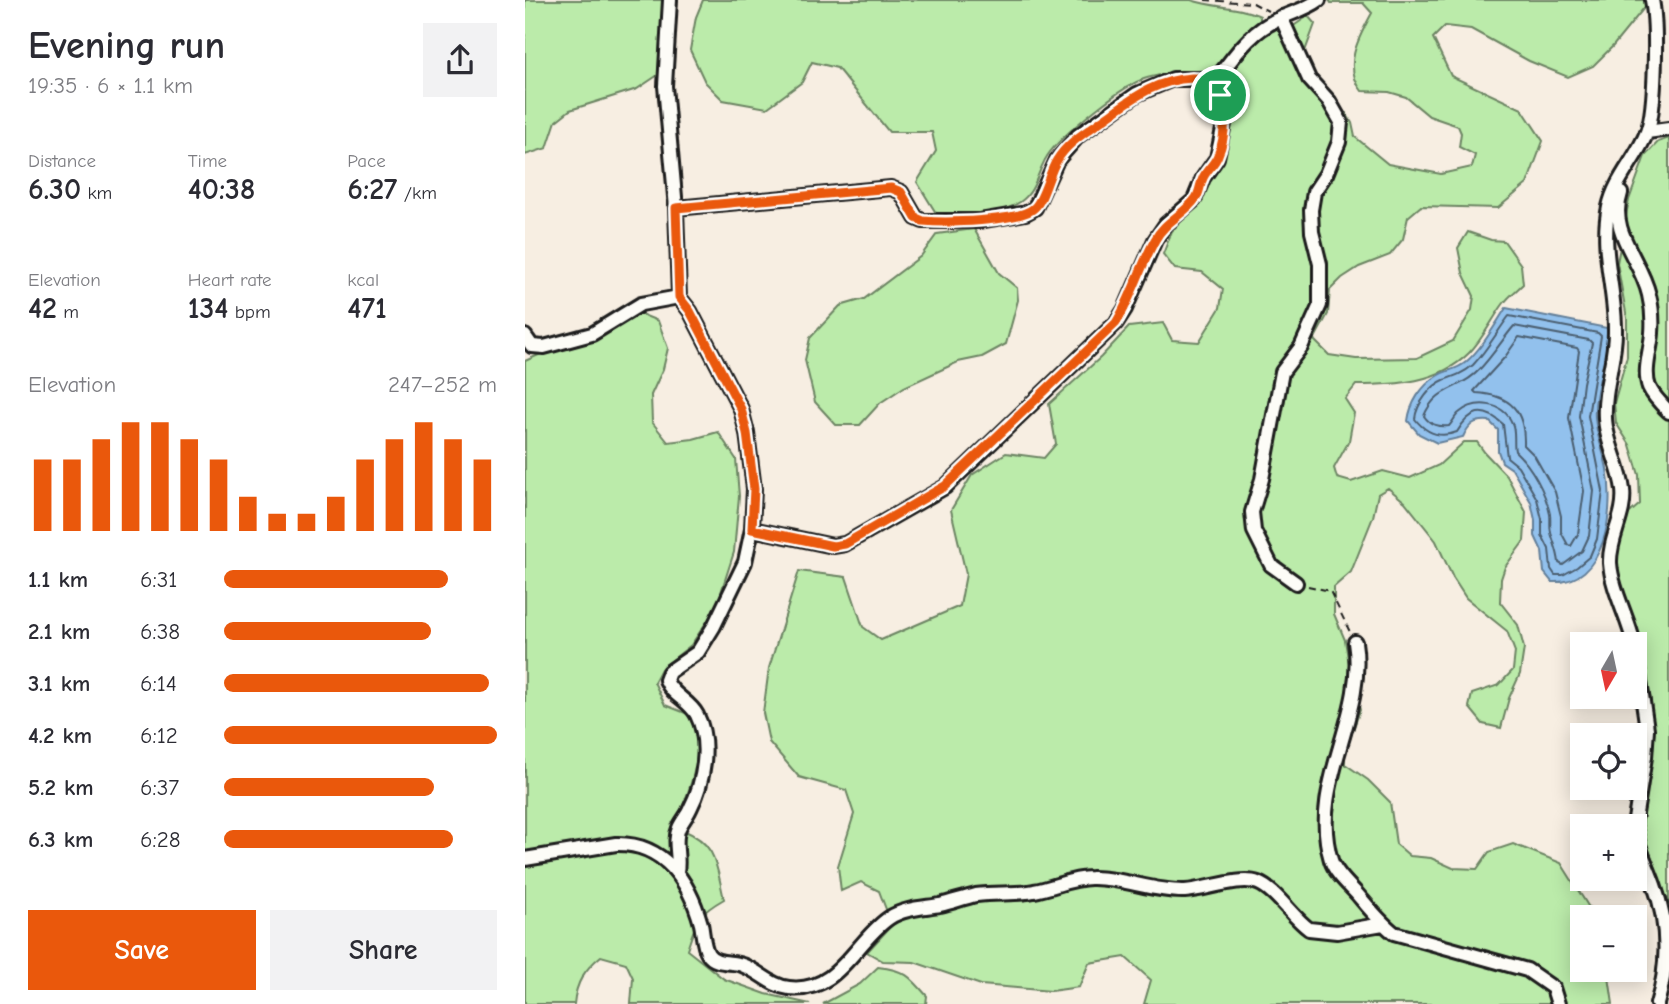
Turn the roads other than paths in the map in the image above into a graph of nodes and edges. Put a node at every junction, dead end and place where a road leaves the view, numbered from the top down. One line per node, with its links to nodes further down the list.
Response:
1 (670, 0): 9 (street)
2 (1319, 0): 4 (street)
3 (1653, 0): 7 (street)
4 (1281, 17): 5 (street); 14 (street)
5 (1213, 83): 9 (street); 13 (street)
6 (1669, 128): 7 (street)
7 (1647, 132): 8 (street)
8 (1630, 163): 12 (street); 15 (street)
9 (676, 208): 10 (street)
10 (679, 297): 11 (street); 13 (street)
11 (525, 336)
12 (1669, 412)
13 (752, 529): 21 (street)
14 (1296, 583)
15 (1630, 632)
16 (1356, 642): 22 (street)
17 (1644, 709): 18 (street)
18 (1636, 814)
19 (525, 859): 21 (street)
20 (1647, 870): 24 (street)
21 (677, 871): 22 (street)
22 (1383, 925): 23 (street)
23 (1557, 1004)
24 (1657, 1004)

